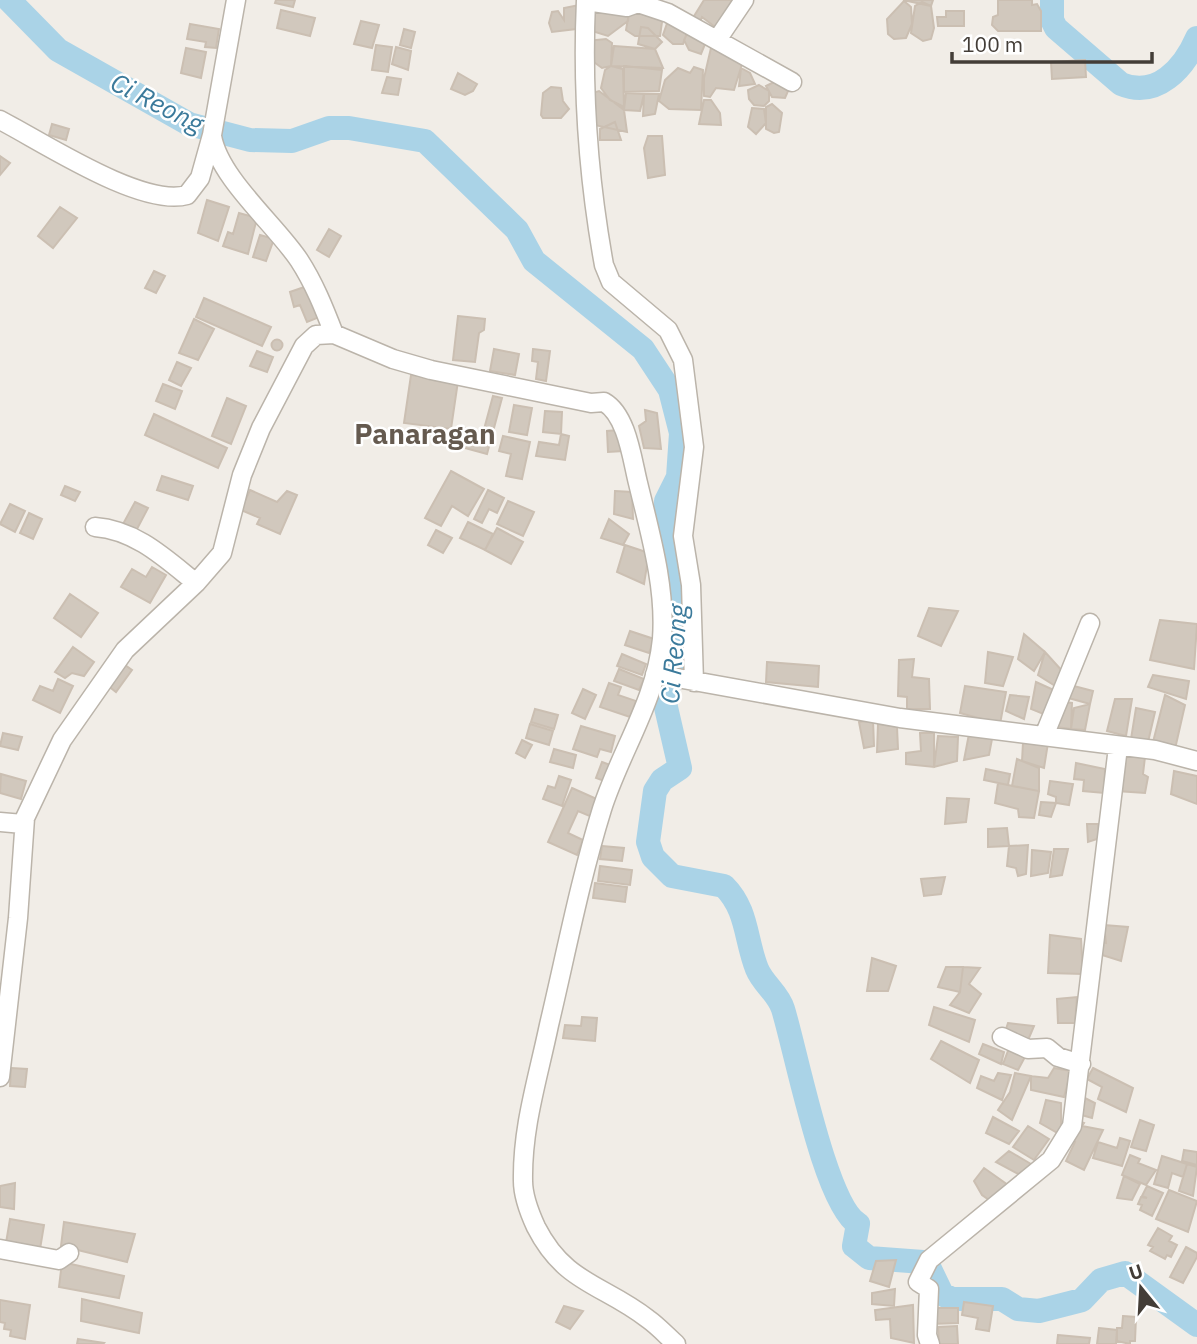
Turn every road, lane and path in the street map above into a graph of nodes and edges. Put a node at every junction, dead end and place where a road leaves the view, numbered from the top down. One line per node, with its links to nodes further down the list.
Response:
1 (236, 0): 7 (street)
2 (744, 0): 4 (street)
3 (586, 1): 4 (street); 13 (street)
4 (718, 40): 5 (street)
5 (792, 82)
6 (0, 120): 7 (street)
7 (213, 126): 8 (street)
8 (334, 334): 10 (street); 12 (street)
9 (95, 527): 10 (street)
10 (196, 583): 18 (street)
11 (1090, 624): 14 (street)
12 (660, 676): 13 (street); 25 (street)
13 (691, 682): 14 (street)
14 (1044, 736): 15 (street)
15 (1118, 747): 16 (street); 20 (street)
16 (1197, 761)
17 (0, 822): 18 (street)
18 (23, 824): 21 (street)
19 (1002, 1037): 20 (street)
20 (1081, 1064): 24 (street)
21 (0, 1077)
22 (0, 1249): 23 (street)
23 (69, 1253)
24 (929, 1343)
25 (676, 1344)

